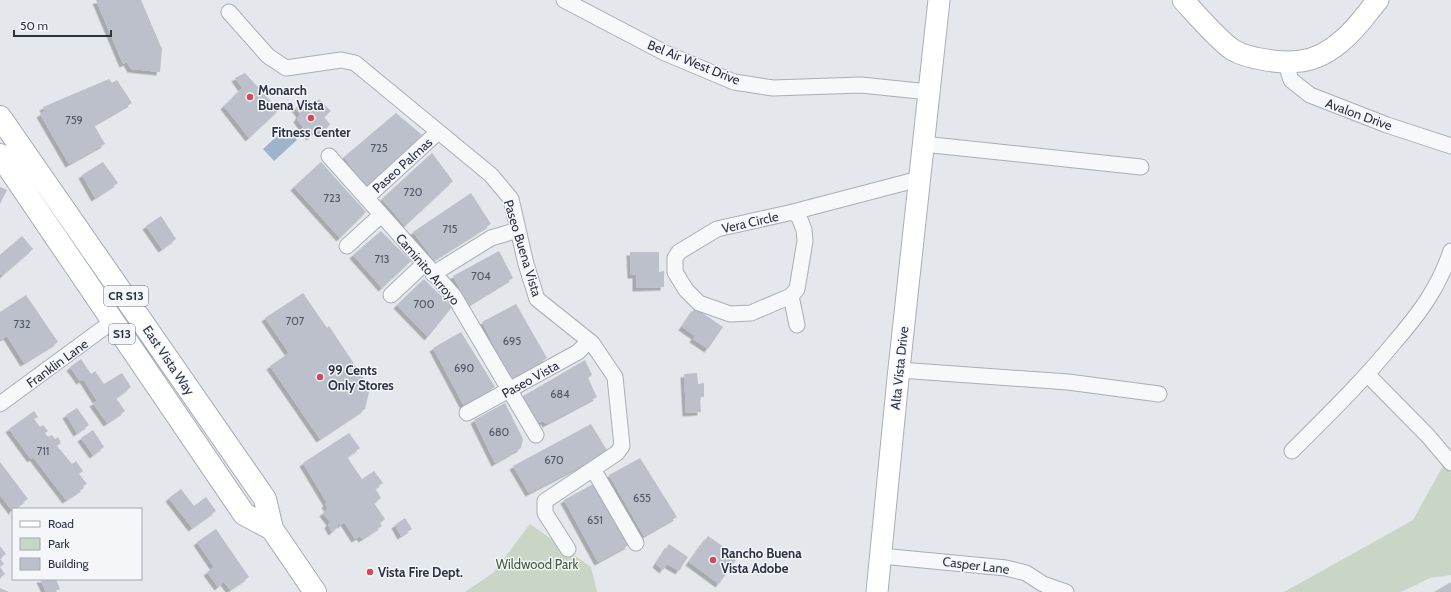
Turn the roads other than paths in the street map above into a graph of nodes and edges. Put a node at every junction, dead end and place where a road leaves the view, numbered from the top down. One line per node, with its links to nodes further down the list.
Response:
1 (564, 0): 7 (street, Bel Air West Drive)
2 (939, 0): 7 (street, Alta Vista Drive)
3 (1183, 0): 6 (street)
4 (1378, 0): 6 (street)
5 (229, 12): 9 (street, Paseo Buena Vista)
6 (1286, 61): 11 (street, Avalon Drive)
7 (929, 92): 10 (street, Alta Vista Drive)
8 (0, 117): 26 (main road, East Vista Way / CR S13)
9 (438, 132): 16 (street, Paseo Palmas); 19 (street, Paseo Buena Vista)
10 (923, 144): 14 (street); 15 (street, Alta Vista Drive)
11 (1451, 146)
12 (0, 155): 21 (main road, East Vista Way / S13)
13 (329, 156): 16 (street, Caminito Arroyo)
14 (1141, 167)
15 (919, 179): 17 (street, Vera Circle); 30 (street, Alta Vista Drive)
16 (366, 198): 18 (street, Caminito Arroyo)
17 (793, 212): 25 (street, Vera Circle); 25 (street, Vera Circle)
18 (381, 215): 20 (street); 23 (street, Caminito Arroyo)
19 (518, 230): 23 (street); 29 (street, Paseo Buena Vista)
20 (347, 246)
21 (63, 248): 26 (main road); 27 (main road, East Vista Way / S13)
22 (1451, 251): 31 (street)
23 (429, 269): 24 (street); 32 (street, Caminito Arroyo)
24 (391, 295)
25 (791, 296): 28 (street)
26 (134, 307): 40 (main road, East Vista Way / CR S13)
27 (113, 321): 34 (street, Franklin Lane); 40 (main road, East Vista Way / S13)
28 (797, 325)
29 (589, 341): 32 (street, Paseo Vista); 39 (street, Paseo Buena Vista)
30 (899, 370): 33 (street); 43 (street, Alta Vista Drive)
31 (1368, 374): 37 (street); 38 (street)
32 (510, 390): 35 (street, Paseo Vista); 36 (street, Caminito Arroyo)
33 (1159, 394)
34 (0, 404)
35 (467, 413)
36 (536, 435)
37 (1292, 451)
38 (1451, 463)
39 (594, 469): 41 (street); 42 (street, Paseo Buena Vista)
40 (272, 529): 44 (main road, East Vista Way / CR S13)
41 (636, 543)
42 (568, 549)
43 (881, 556): 45 (street, Alta Vista Drive); 46 (street, Casper Lane)
44 (315, 592)
45 (877, 592)
46 (1066, 592)

